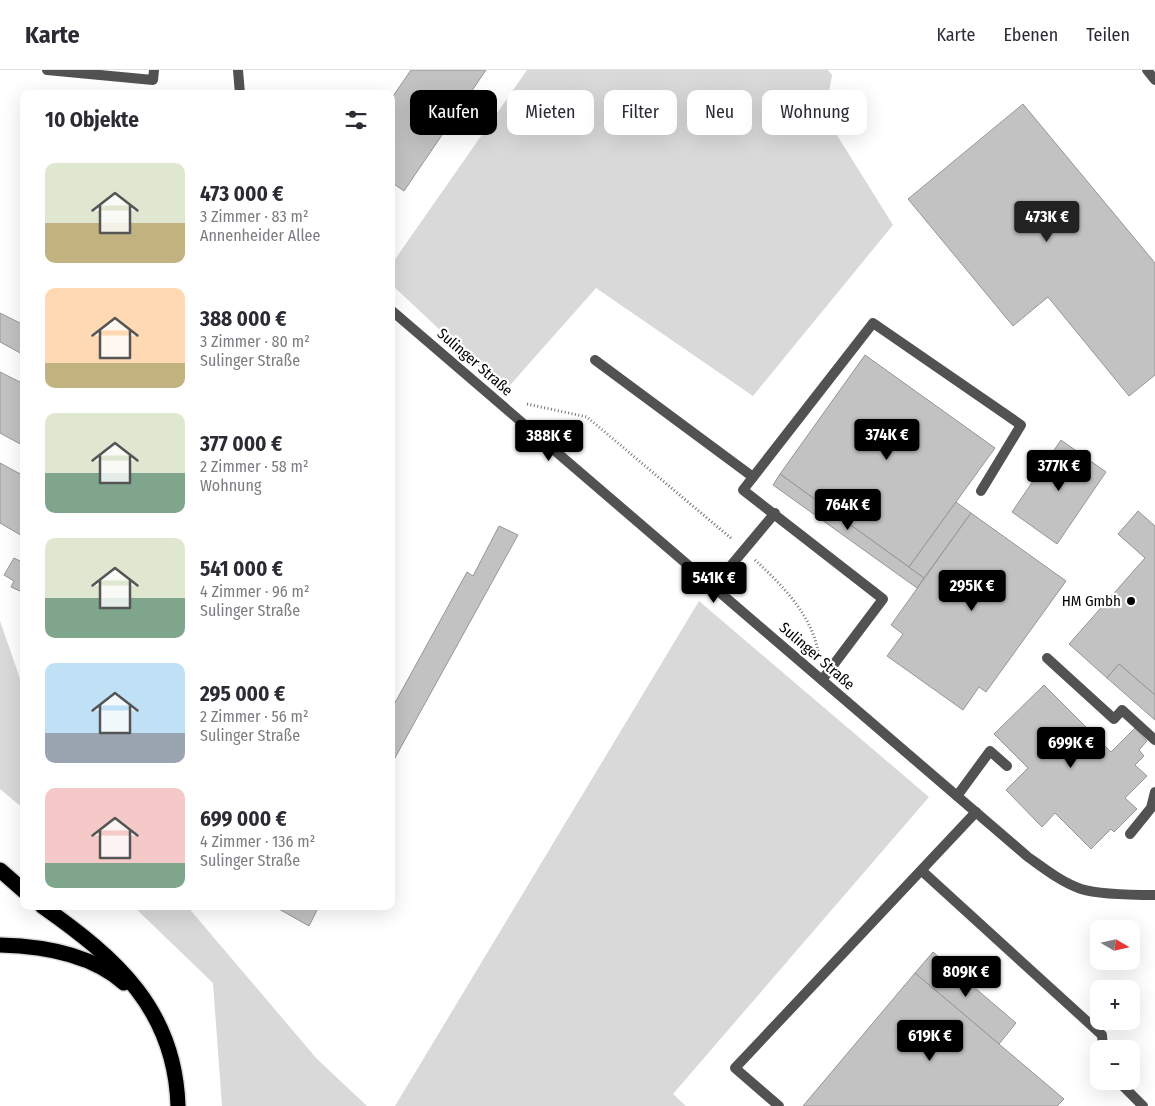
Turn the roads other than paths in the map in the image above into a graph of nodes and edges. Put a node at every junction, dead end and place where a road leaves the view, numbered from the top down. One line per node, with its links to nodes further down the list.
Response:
1 (47, 70): 2 (street)
2 (154, 70)
3 (238, 70): 6 (street)
4 (1147, 70): 5 (street)
5 (1155, 80)
6 (240, 90)
7 (395, 313): 12 (street, Sulinger Straße)
8 (595, 360): 9 (street)
9 (753, 477): 10 (street); 11 (street)
10 (981, 491)
11 (775, 513): 12 (street); 14 (street)
12 (713, 587): 14 (street, Sulinger Straße)
13 (1047, 658): 15 (street)
14 (822, 680): 18 (street, Sulinger Straße)
15 (1155, 740)
16 (1007, 766): 18 (street)
17 (1155, 792): 20 (street)
18 (957, 796): 19 (street, Sulinger Straße)
19 (976, 812): 22 (street); 24 (street, Sulinger Straße)
20 (1130, 834)
21 (0, 870): 23 (highway)
22 (922, 871): 28 (street); 31 (street)
23 (20, 888)
24 (1155, 895)
25 (47, 910): 27 (highway)
26 (0, 945): 27 (highway)
27 (144, 1000): 30 (highway)
28 (1102, 1040)
29 (1127, 1090): 32 (street)
30 (178, 1106)
31 (779, 1106)
32 (1143, 1106)

